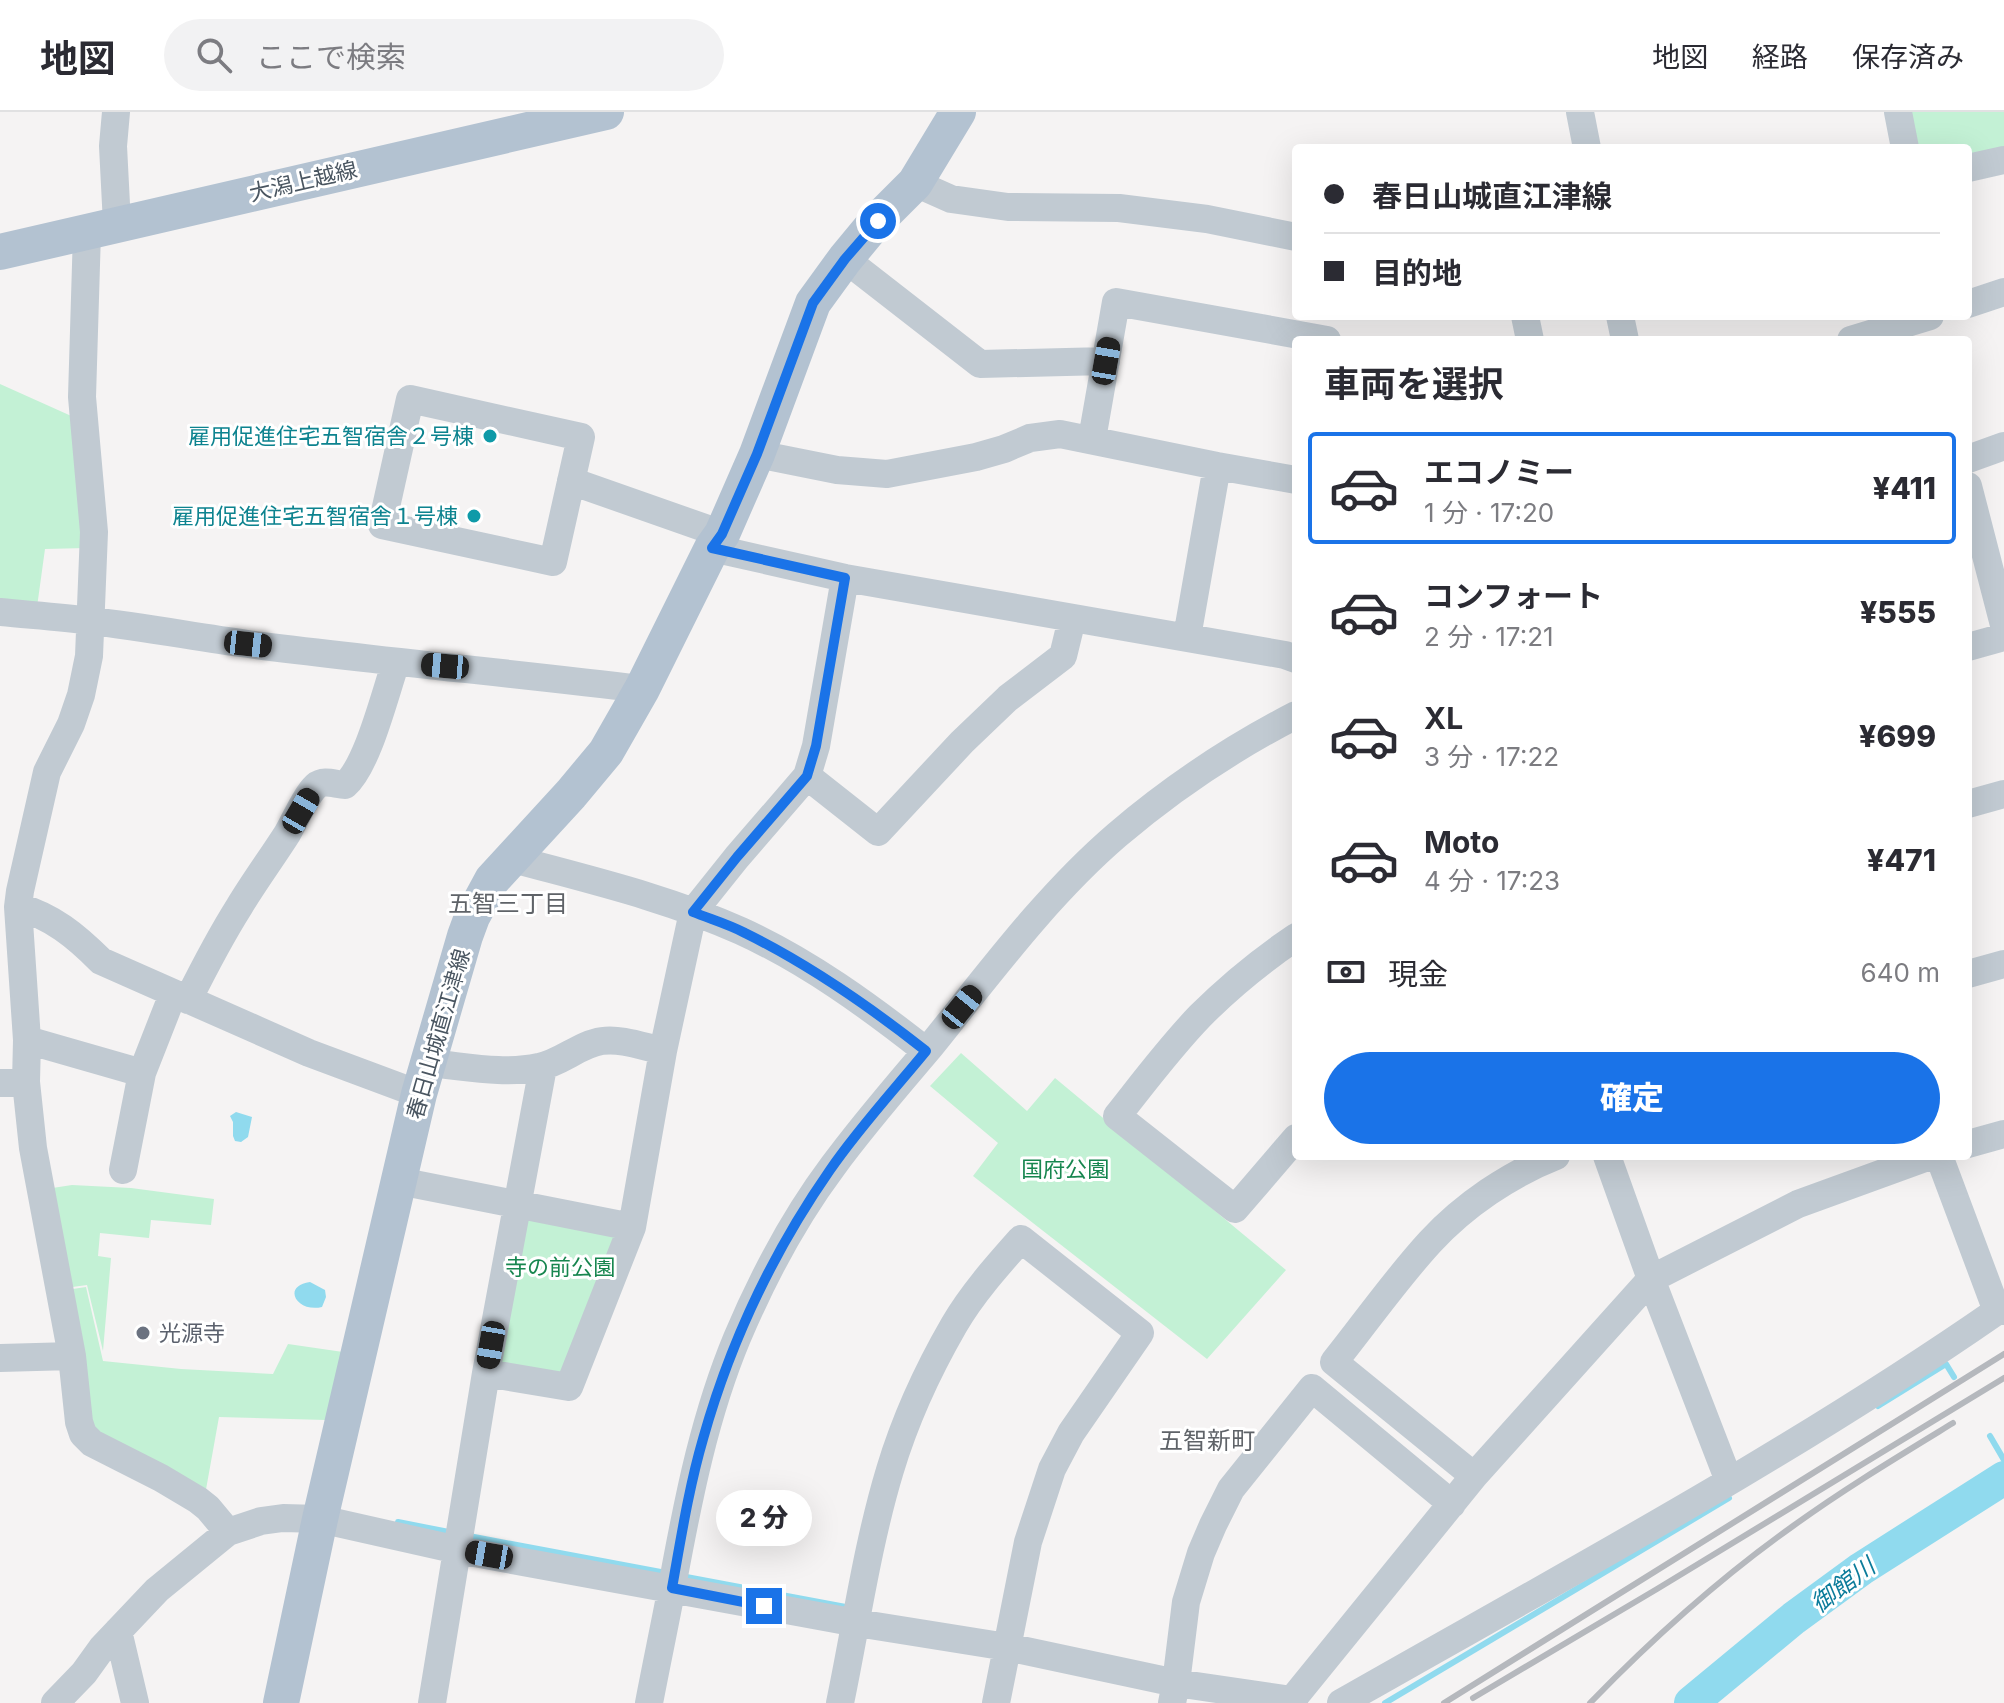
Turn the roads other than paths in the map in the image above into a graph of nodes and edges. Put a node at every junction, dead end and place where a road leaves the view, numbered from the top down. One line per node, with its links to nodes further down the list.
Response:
1 (116, 112): 11 (street)
2 (606, 112): 11 (main road, 大潟上越線)
3 (958, 112): 10 (main road, 春日山城直江津線)
4 (1580, 112): 6 (street)
5 (1898, 112): 7 (street)
6 (1586, 144)
7 (1904, 144)
8 (2004, 160): 9 (street)
9 (1972, 167)
10 (915, 183): 12 (street); 14 (main road, 春日山城直江津線)
11 (102, 228): 13 (main road, 大潟上越線); 33 (street)
12 (1292, 236)
13 (0, 252)
14 (845, 259): 20 (street); 23 (main road, 春日山城直江津線)
15 (2004, 292): 16 (street)
16 (1972, 303)
17 (1917, 320): 19 (street)
18 (1305, 336): 20 (street)
19 (1864, 336)
20 (1106, 361): 21 (street)
21 (1092, 439): 23 (street); 25 (street)
22 (2004, 446): 24 (street)
23 (757, 454): 29 (main road, 春日山城直江津線)
24 (1972, 458)
25 (1217, 466): 26 (street); 35 (street)
26 (1292, 479)
27 (571, 481): 27 (street); 29 (street)
28 (1972, 501): 34 (street)
29 (717, 541): 30 (street); 40 (main road, 春日山城直江津線)
30 (845, 578): 32 (street); 42 (street)
31 (0, 612): 33 (street)
32 (1072, 619): 35 (street); 42 (street)
33 (91, 621): 39 (street); 46 (street)
34 (2004, 625)
35 (1187, 637): 38 (street)
36 (2004, 637): 37 (street)
37 (1972, 646)
38 (1292, 658)
39 (396, 662): 40 (street); 51 (street)
40 (642, 689): 45 (main road, 春日山城直江津線)
41 (1292, 717): 54 (street)
42 (807, 776): 47 (street)
43 (2004, 794): 44 (street)
44 (1972, 803)
45 (513, 859): 47 (street); 57 (main road, 春日山城直江津線)
46 (18, 907): 51 (street); 52 (street)
47 (693, 912): 53 (street); 54 (street)
48 (1292, 940): 60 (street)
49 (2004, 964): 50 (street)
50 (1972, 973)
51 (180, 999): 56 (street); 57 (street)
52 (27, 1040): 56 (street); 58 (street)
53 (663, 1051): 55 (street); 69 (street)
54 (926, 1051): 81 (street)
55 (543, 1067): 57 (street); 68 (street)
56 (142, 1073): 66 (street)
57 (424, 1078): 67 (main road, 春日山城直江津線)
58 (13, 1083): 72 (street)
59 (2004, 1134): 61 (street)
60 (1292, 1143)
61 (1972, 1143)
62 (1548, 1160): 75 (street)
63 (1608, 1160): 70 (street)
64 (1919, 1160): 70 (street)
65 (1941, 1160): 71 (street)
66 (123, 1170)
67 (399, 1181): 68 (street); 78 (main road, 春日山城直江津線)
68 (517, 1204): 69 (street); 74 (street)
69 (632, 1227): 74 (street)
70 (1651, 1279): 75 (street); 76 (street)
71 (2000, 1311): 76 (street)
72 (72, 1356): 73 (street); 79 (street)
73 (0, 1358)
74 (486, 1373): 80 (street)
75 (1474, 1476): 77 (street)
76 (1729, 1481): 94 (street)
77 (1452, 1504): 85 (street); 86 (street)
78 (320, 1519): 79 (street); 80 (street); 89 (main road, 春日山城直江津線)
79 (228, 1532): 83 (street)
80 (458, 1550): 81 (street); 90 (street)
81 (672, 1588): 82 (street); 91 (street)
82 (857, 1623): 84 (street); 84 (street); 92 (street)
83 (118, 1631): 87 (street); 88 (street)
84 (1007, 1647): 85 (street); 93 (street)
85 (1174, 1693): 86 (street)
86 (1293, 1701)
87 (55, 1703)
88 (135, 1703)
89 (281, 1703)
90 (432, 1703)
91 (649, 1703)
92 (840, 1703)
93 (996, 1703)
94 (1341, 1703)

